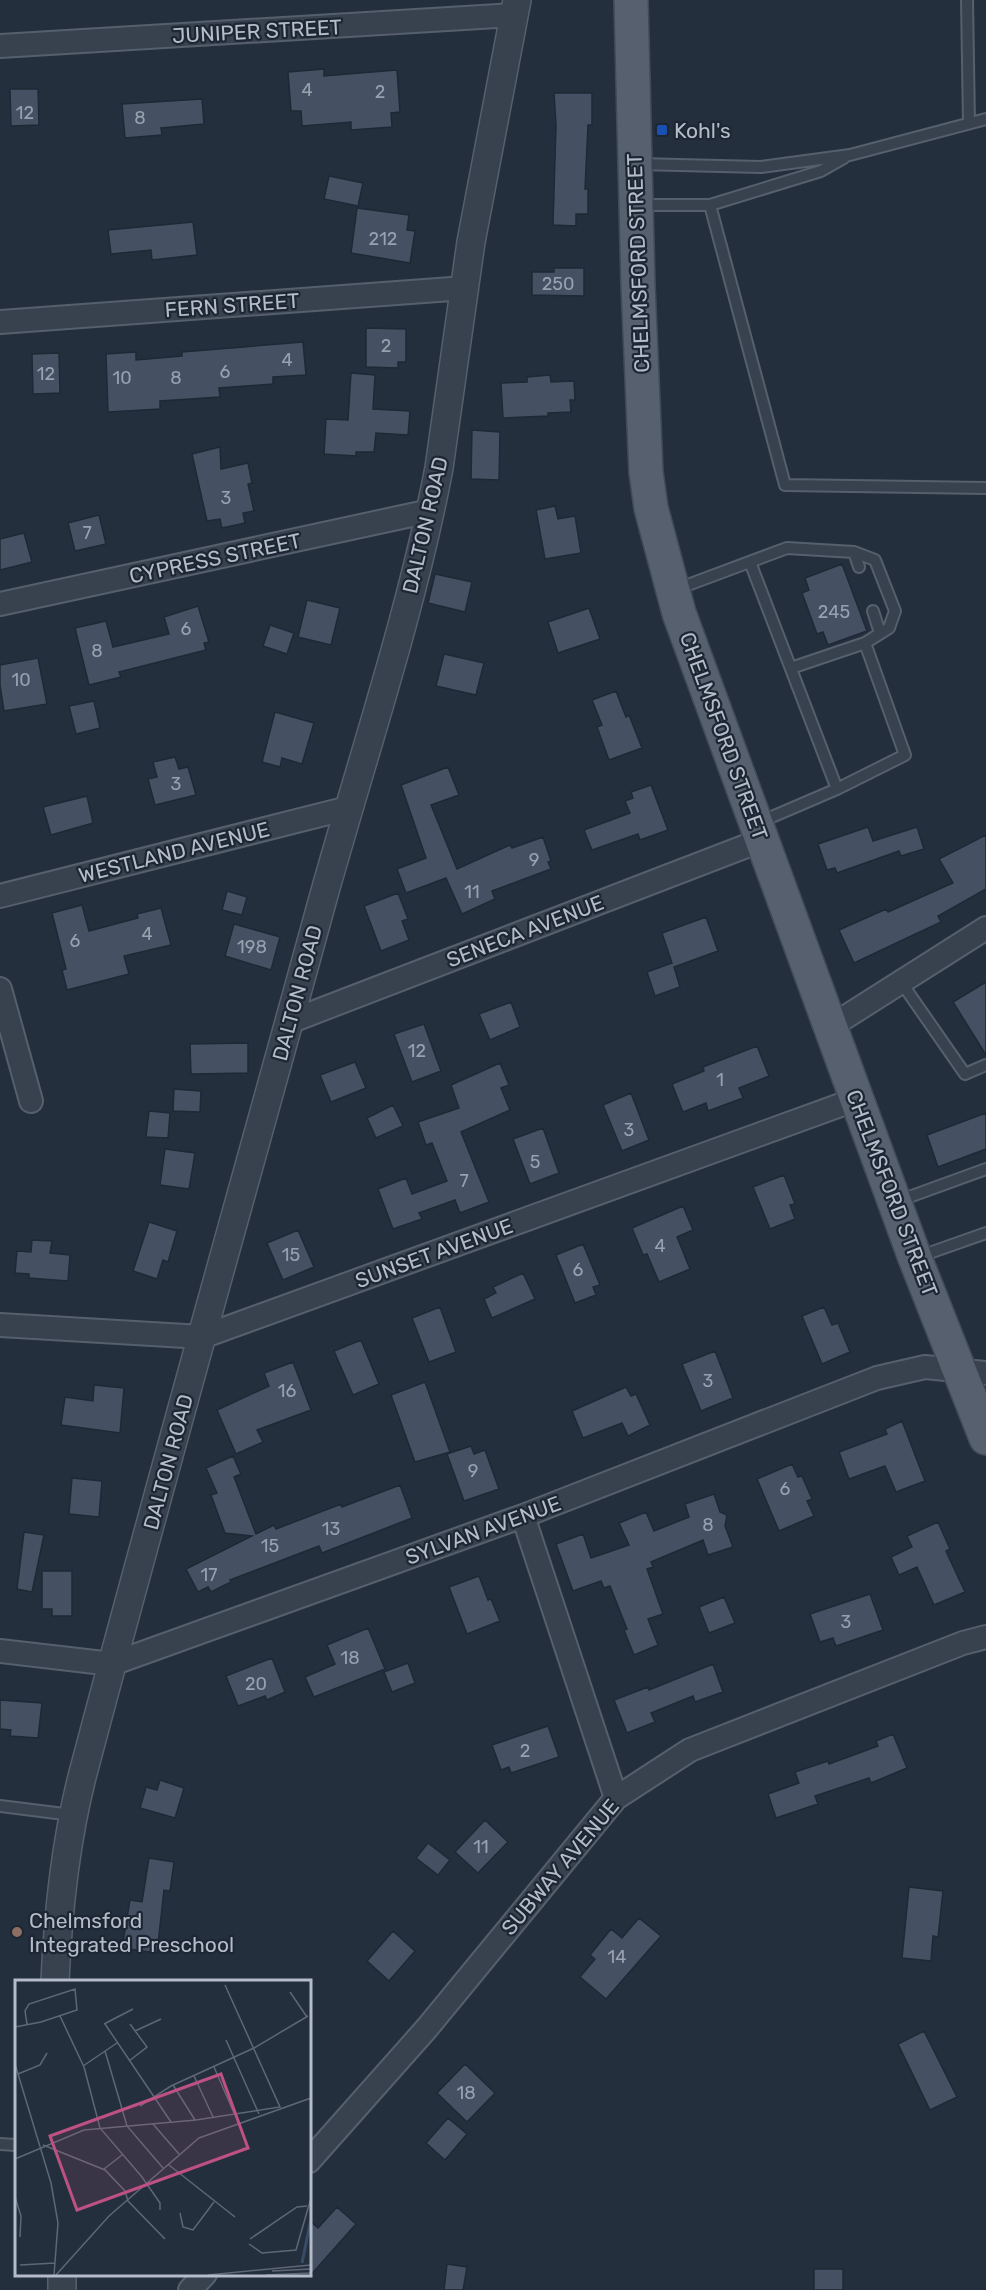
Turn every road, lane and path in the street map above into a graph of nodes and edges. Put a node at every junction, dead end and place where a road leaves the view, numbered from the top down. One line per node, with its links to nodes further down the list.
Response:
1 (631, 0): 8 (main road, CHELMSFORD STREET)
2 (967, 0): 6 (lane)
3 (515, 8): 4 (street, JUNIPER STREET); 11 (street, DALTON ROAD)
4 (0, 46)
5 (986, 118): 6 (lane)
6 (969, 123): 7 (lane)
7 (850, 155): 8 (lane); 9 (lane)
8 (635, 164): 10 (main road, CHELMSFORD STREET)
9 (710, 205): 10 (lane); 13 (lane)
10 (636, 206): 18 (main road, CHELMSFORD STREET)
11 (465, 288): 12 (street, FERN STREET); 14 (street, DALTON ROAD)
12 (0, 322)
13 (986, 488)
14 (430, 511): 19 (street, CYPRESS STREET); 25 (street, DALTON ROAD)
15 (854, 552): 16 (lane); 17 (lane); 21 (lane)
16 (750, 562): 18 (lane); 23 (lane)
17 (859, 567)
18 (673, 591): 26 (main road, CHELMSFORD STREET)
19 (0, 604)
20 (873, 611): 21 (lane)
21 (880, 633): 22 (lane)
22 (865, 643): 23 (lane); 24 (lane)
23 (791, 668): 24 (lane)
24 (837, 789): 26 (lane)
25 (348, 808): 27 (street, WESTLAND AVENUE); 31 (street, DALTON ROAD)
26 (759, 832): 31 (street, SENECA AVENUE); 32 (main road, CHELMSFORD STREET)
27 (0, 896)
28 (986, 928): 29 (street)
29 (901, 982): 32 (street); 33 (lane)
30 (0, 989): 35 (street)
31 (289, 1022): 41 (street, DALTON ROAD)
32 (830, 1027): 34 (main road, CHELMSFORD STREET)
33 (986, 1065)
34 (857, 1099): 37 (main road, CHELMSFORD STREET); 41 (street, SUNSET AVENUE)
35 (31, 1101)
36 (986, 1169): 37 (lane)
37 (895, 1202): 39 (main road, CHELMSFORD STREET)
38 (986, 1233): 39 (lane)
39 (915, 1258): 42 (main road, CHELMSFORD STREET)
40 (0, 1325): 41 (street, SUNSET AVENUE)
41 (202, 1337): 47 (street, DALTON ROAD)
42 (973, 1373): 43 (main road, CHELMSFORD STREET); 44 (street, SYLVAN AVENUE)
43 (986, 1438)
44 (523, 1516): 47 (street, SYLVAN AVENUE); 48 (street)
45 (986, 1637): 48 (street, SUBWAY AVENUE)
46 (0, 1651): 47 (street, SYLVAN AVENUE)
47 (112, 1664): 50 (street, DALTON ROAD)
48 (616, 1798): 54 (street, SUBWAY AVENUE)
49 (0, 1806): 50 (lane)
50 (72, 1815): 51 (street, DALTON ROAD)
51 (55, 1980)
52 (0, 2144): 53 (lane)
53 (15, 2145)
54 (310, 2160)
55 (204, 2275): 56 (street)
56 (190, 2290)

